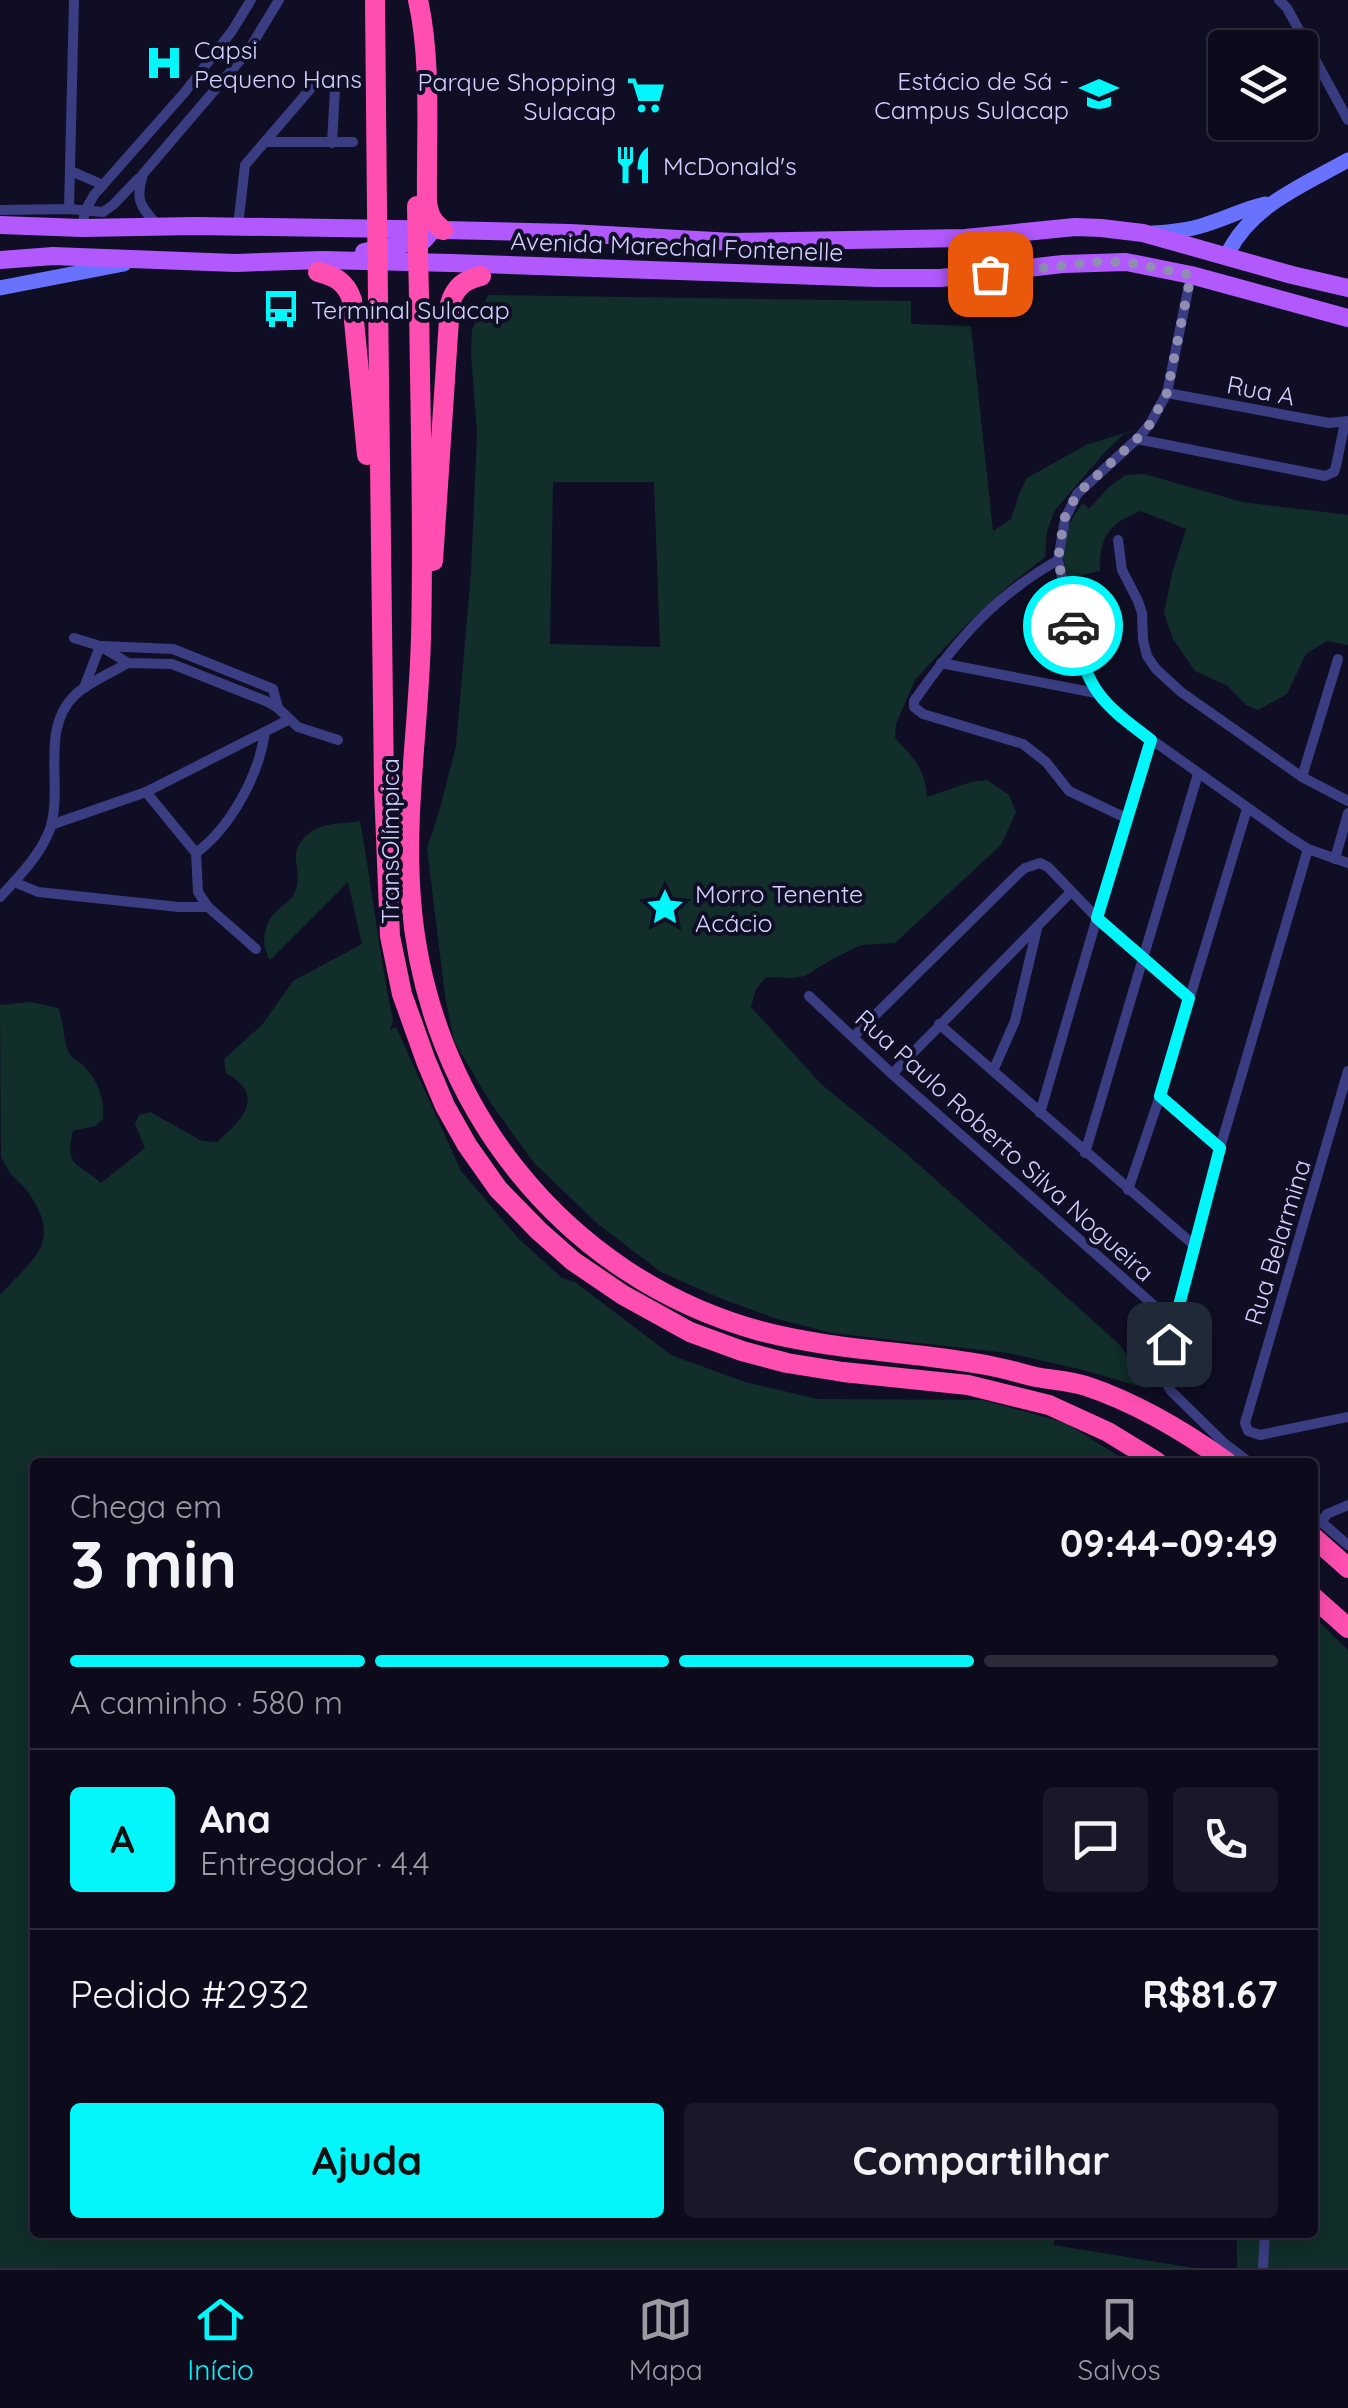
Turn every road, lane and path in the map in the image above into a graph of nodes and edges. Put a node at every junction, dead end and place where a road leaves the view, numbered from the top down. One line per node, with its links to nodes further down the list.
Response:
1 (74, 0): 13 (street)
2 (251, 0): 15 (street)
3 (278, 0): 14 (street)
4 (375, 0): 46 (highway, TransOlímpica, bridge)
5 (417, 0): 20 (highway, TransOlímpica)
6 (1301, 0): 7 (street)
7 (1283, 4): 8 (street)
8 (1348, 120)
9 (267, 142): 11 (street); 11 (street); 25 (street)
10 (352, 142): 11 (street)
11 (332, 143)
12 (1348, 160): 16 (main road)
13 (71, 171): 15 (street); 17 (street)
14 (143, 174): 19 (street); 23 (street)
15 (103, 185): 19 (street)
16 (1269, 204): 22 (main road); 28 (main road)
17 (69, 209): 18 (street); 19 (street)
18 (0, 210)
19 (84, 220): 21 (main road, Avenida Marechal Fontenelle); 23 (main road, Avenida Marechal Fontenelle); 29 (main road)
20 (435, 222): 26 (main road, Avenida Marechal Fontenelle); 27 (main road, Avenida Marechal Fontenelle); 33 (main road); 34 (main road); 48 (highway, TransOlímpica, bridge)
21 (0, 225)
22 (1206, 225): 27 (main road); 28 (main road)
23 (158, 226): 24 (main road, Avenida Marechal Fontenelle)
24 (196, 226): 25 (main road, Avenida Marechal Fontenelle); 32 (main road)
25 (238, 226): 26 (main road, Avenida Marechal Fontenelle)
26 (322, 228): 34 (main road)
27 (1143, 233): 28 (main road, Avenida Marechal Fontenelle)
28 (1228, 252): 36 (main road); 40 (main road, Avenida Marechal Fontenelle)
29 (105, 258): 30 (main road); 31 (main road)
30 (0, 260)
31 (151, 260): 32 (main road); 39 (main road)
32 (172, 261): 34 (main road)
33 (452, 262): 34 (main road, Avenida Marechal Fontenelle); 35 (main road, Avenida Marechal Fontenelle)
34 (325, 264): 38 (main road); 46 (highway)
35 (540, 266): 36 (main road, Avenida Marechal Fontenelle); 38 (main road)
36 (1156, 266): 37 (main road, Avenida Marechal Fontenelle)
37 (1191, 275): 41 (main road, Avenida Marechal Fontenelle); 42 (street)
38 (482, 276): 48 (highway)
39 (0, 288)
40 (1348, 288)
41 (1348, 318)
42 (1167, 393): 43 (street, Rua A); 44 (street)
43 (1347, 422): 44 (street)
44 (1137, 439): 47 (street)
45 (1118, 540): 62 (street)
46 (380, 546): 96 (highway, TransOlímpica)
47 (1058, 560): 53 (street); 55 (street)
48 (422, 617): 97 (highway, TransOlímpica)
49 (74, 638): 50 (street)
50 (100, 646): 52 (street); 54 (street); 56 (street)
51 (1338, 659): 62 (street)
52 (128, 663): 54 (street); 56 (street)
53 (941, 664): 55 (street); 67 (street)
54 (84, 688): 68 (street)
55 (1096, 693): 60 (street)
56 (278, 708): 57 (street)
57 (288, 720): 58 (street); 59 (street)
58 (266, 732): 63 (street); 70 (street)
59 (338, 740)
60 (1151, 740): 61 (street); 67 (street)
61 (1198, 774): 65 (street); 80 (street)
62 (1302, 777): 64 (street)
63 (146, 792): 68 (street); 70 (street)
64 (1348, 801)
65 (1247, 810): 69 (street); 82 (street)
66 (1348, 813): 71 (street)
67 (1126, 818): 77 (street)
68 (51, 825): 73 (street)
69 (1308, 848): 71 (street); 90 (street)
70 (196, 853): 76 (street)
71 (1335, 858): 72 (street)
72 (1348, 863)
73 (14, 882): 75 (street); 76 (street)
74 (1071, 892): 77 (street); 78 (street); 84 (street)
75 (0, 897)
76 (208, 907): 79 (street)
77 (1097, 918): 80 (street); 89 (street)
78 (1038, 928): 83 (street); 85 (street)
79 (256, 949)
80 (1143, 960): 82 (street); 91 (street)
81 (810, 996): 84 (street, Rua Paulo Roberto Silva Nogueira)
82 (1189, 998): 88 (street)
83 (939, 1024): 85 (street); 87 (street)
84 (854, 1036): 87 (street, Rua Paulo Roberto Silva Nogueira)
85 (993, 1071): 89 (street)
86 (1348, 1072): 95 (street, Rua Belarmina)
87 (892, 1074): 94 (street, Rua Paulo Roberto Silva Nogueira)
88 (1160, 1096): 90 (street); 92 (street)
89 (1040, 1113): 91 (street)
90 (1220, 1148): 93 (street)
91 (1086, 1153): 92 (street)
92 (1128, 1190): 93 (street)
93 (1195, 1246): 94 (street)
94 (1175, 1324): 98 (street)
95 (1348, 1417)
96 (1150, 1458)
97 (1220, 1458)
98 (1243, 1458)
99 (1348, 1505): 100 (street)
100 (1318, 1522)
101 (1318, 1526): 103 (street)
102 (1318, 1528): 104 (highway)
103 (1348, 1545)
104 (1348, 1568)
105 (1318, 1601): 106 (highway)
106 (1348, 1628)
107 (1265, 2238): 108 (street)
108 (1263, 2268)

